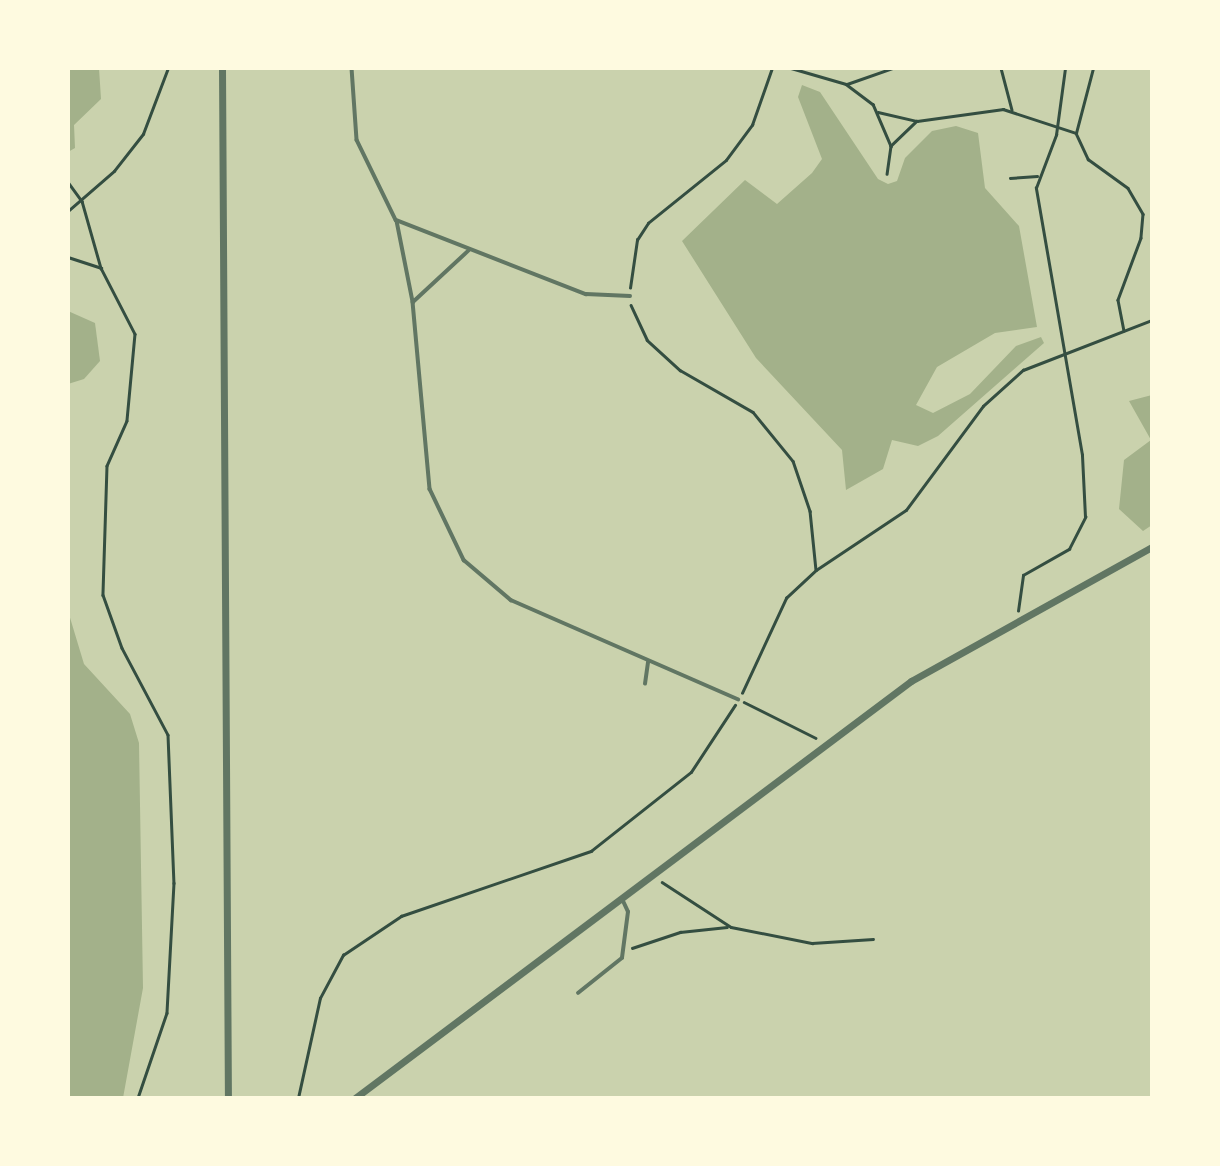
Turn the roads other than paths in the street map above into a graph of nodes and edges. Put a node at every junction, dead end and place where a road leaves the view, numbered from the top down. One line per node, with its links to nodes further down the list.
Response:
1 (222, 68): 13 (street)
2 (352, 68): 3 (lane)
3 (396, 219): 4 (lane); 6 (lane)
4 (468, 251): 5 (lane); 6 (lane)
5 (630, 296)
6 (413, 302): 8 (lane)
7 (1152, 547): 11 (street)
8 (648, 662): 9 (lane); 10 (lane)
9 (645, 684)
10 (738, 699)
11 (621, 897): 12 (lane); 14 (street)
12 (578, 993)
13 (228, 1098)
14 (355, 1098)

